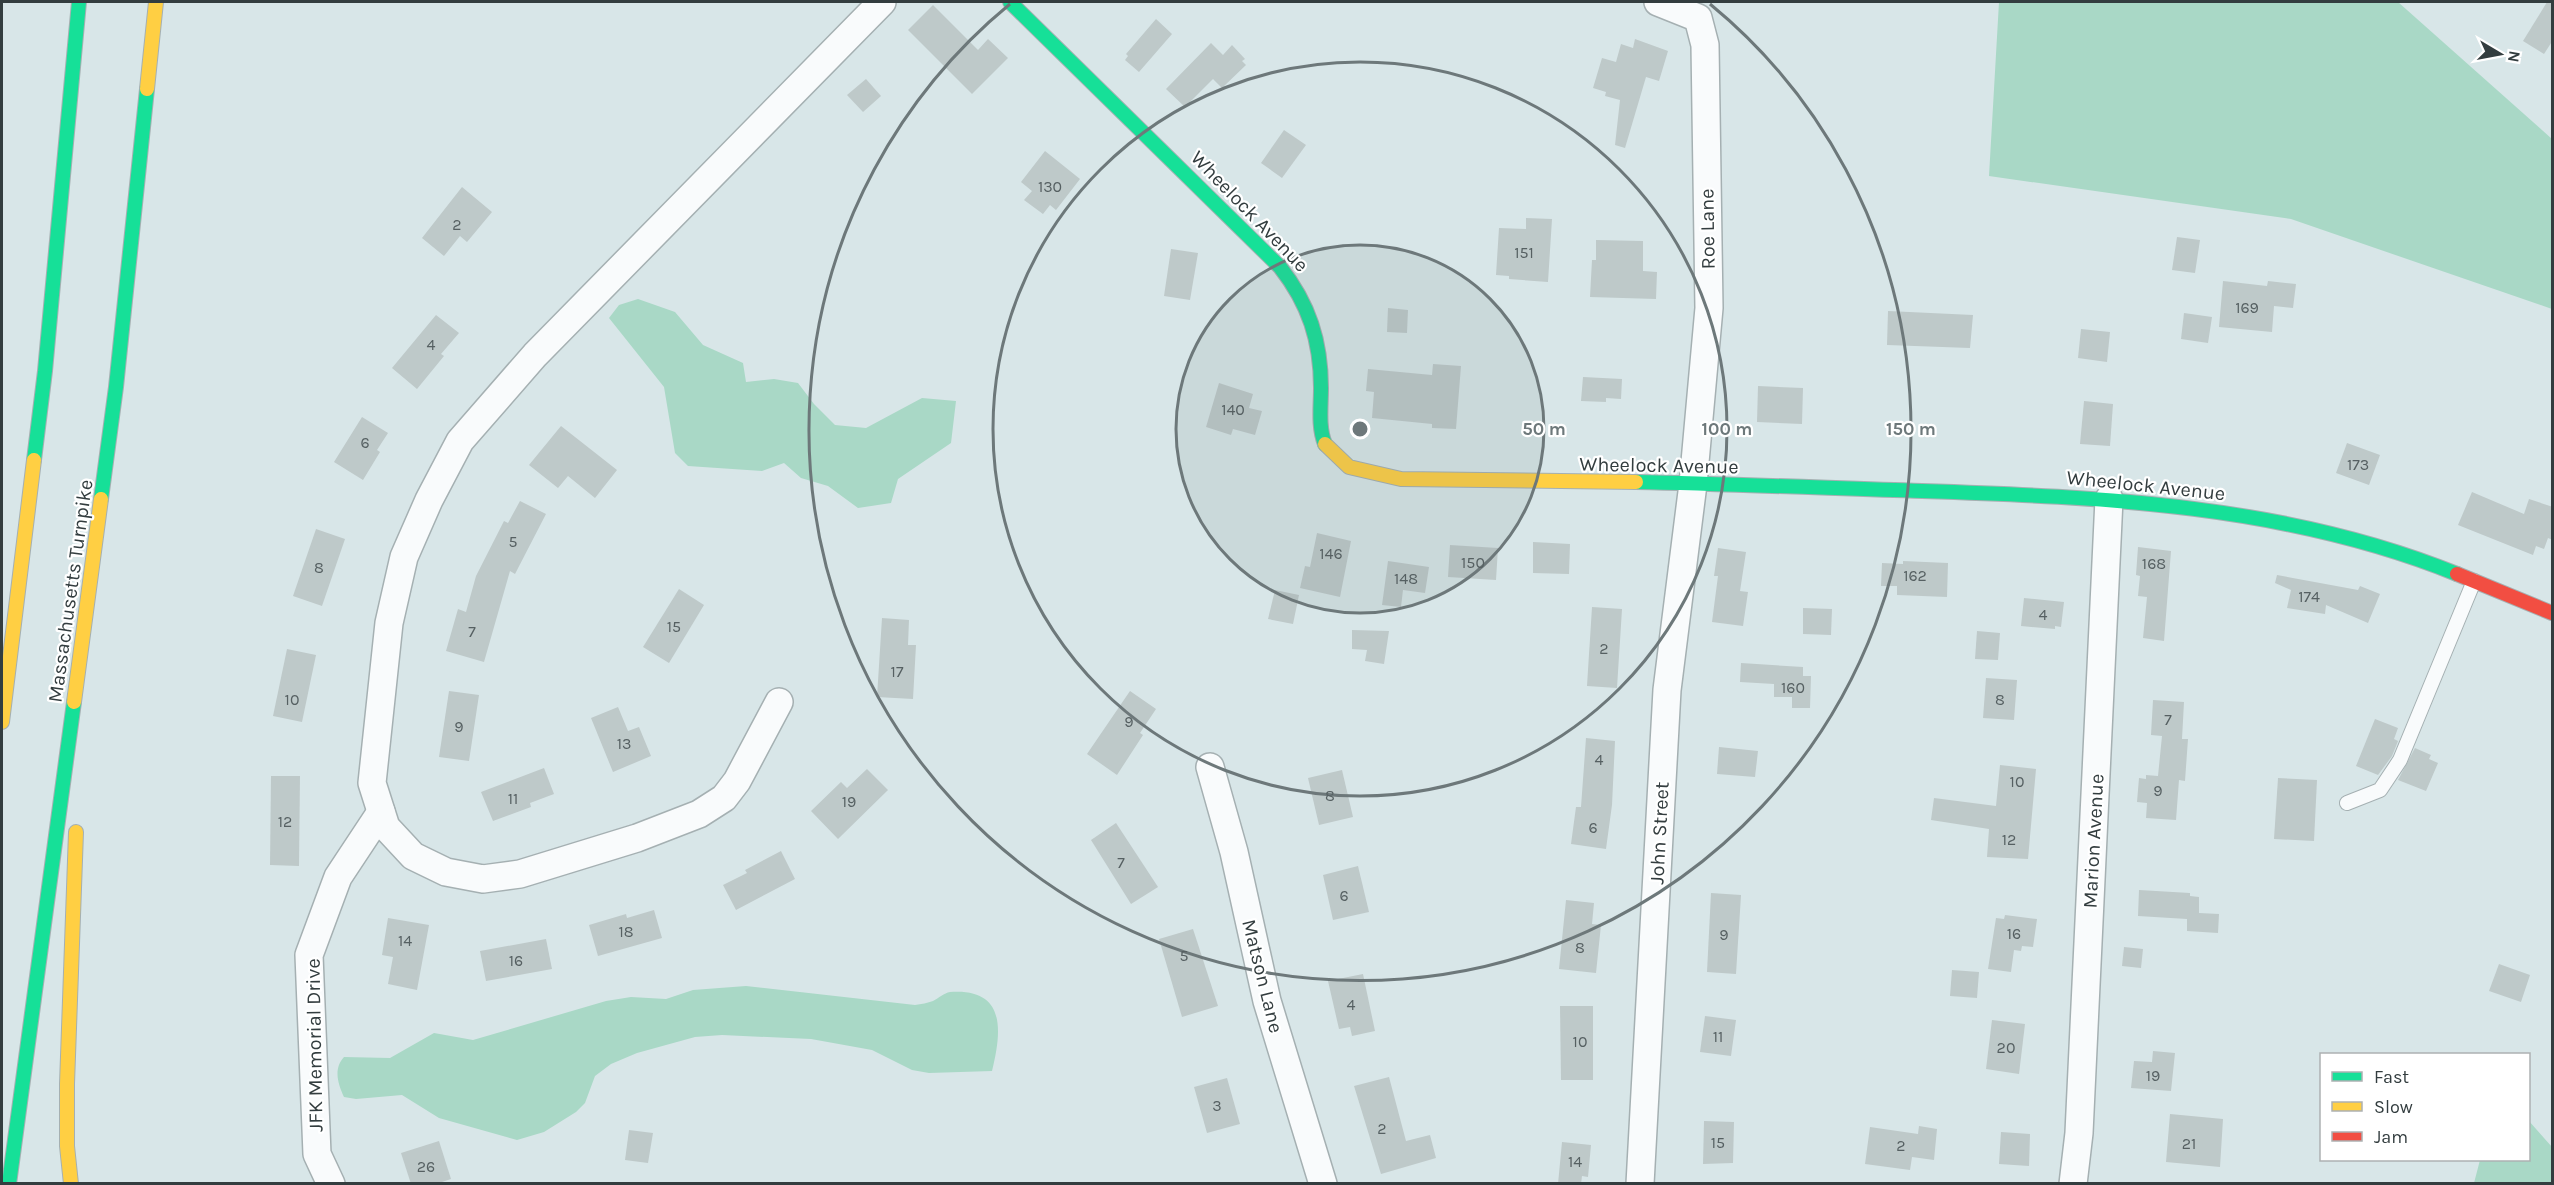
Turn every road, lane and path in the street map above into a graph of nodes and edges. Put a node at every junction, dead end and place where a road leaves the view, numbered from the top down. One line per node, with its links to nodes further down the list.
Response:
1 (79, 2): 6 (main road)
2 (156, 2): 10 (main road, Massachusetts Turnpike)
3 (882, 2): 18 (street)
4 (1010, 2): 7 (main road, Wheelock Avenue)
5 (1658, 2): 7 (street, Roe Lane)
6 (45, 371): 8 (main road); 14 (main road)
7 (1693, 484): 9 (main road, Wheelock Avenue); 24 (street, John Street)
8 (16, 486)
9 (2109, 498): 11 (main road, Wheelock Avenue); 25 (street, Marion Avenue)
10 (94, 561): 16 (main road); 20 (main road, Massachusetts Turnpike)
11 (2474, 581): 12 (main road, Wheelock Avenue); 17 (lane)
12 (2553, 613)
13 (779, 702): 18 (street)
14 (2, 722)
15 (1210, 767): 23 (street, Matson Lane)
16 (80, 769)
17 (2347, 803)
18 (381, 812): 22 (street, JFK Memorial Drive)
19 (77, 815): 21 (main road)
20 (9, 1184)
21 (71, 1184)
22 (330, 1184)
23 (1323, 1184)
24 (1640, 1184)
25 (2073, 1184)

